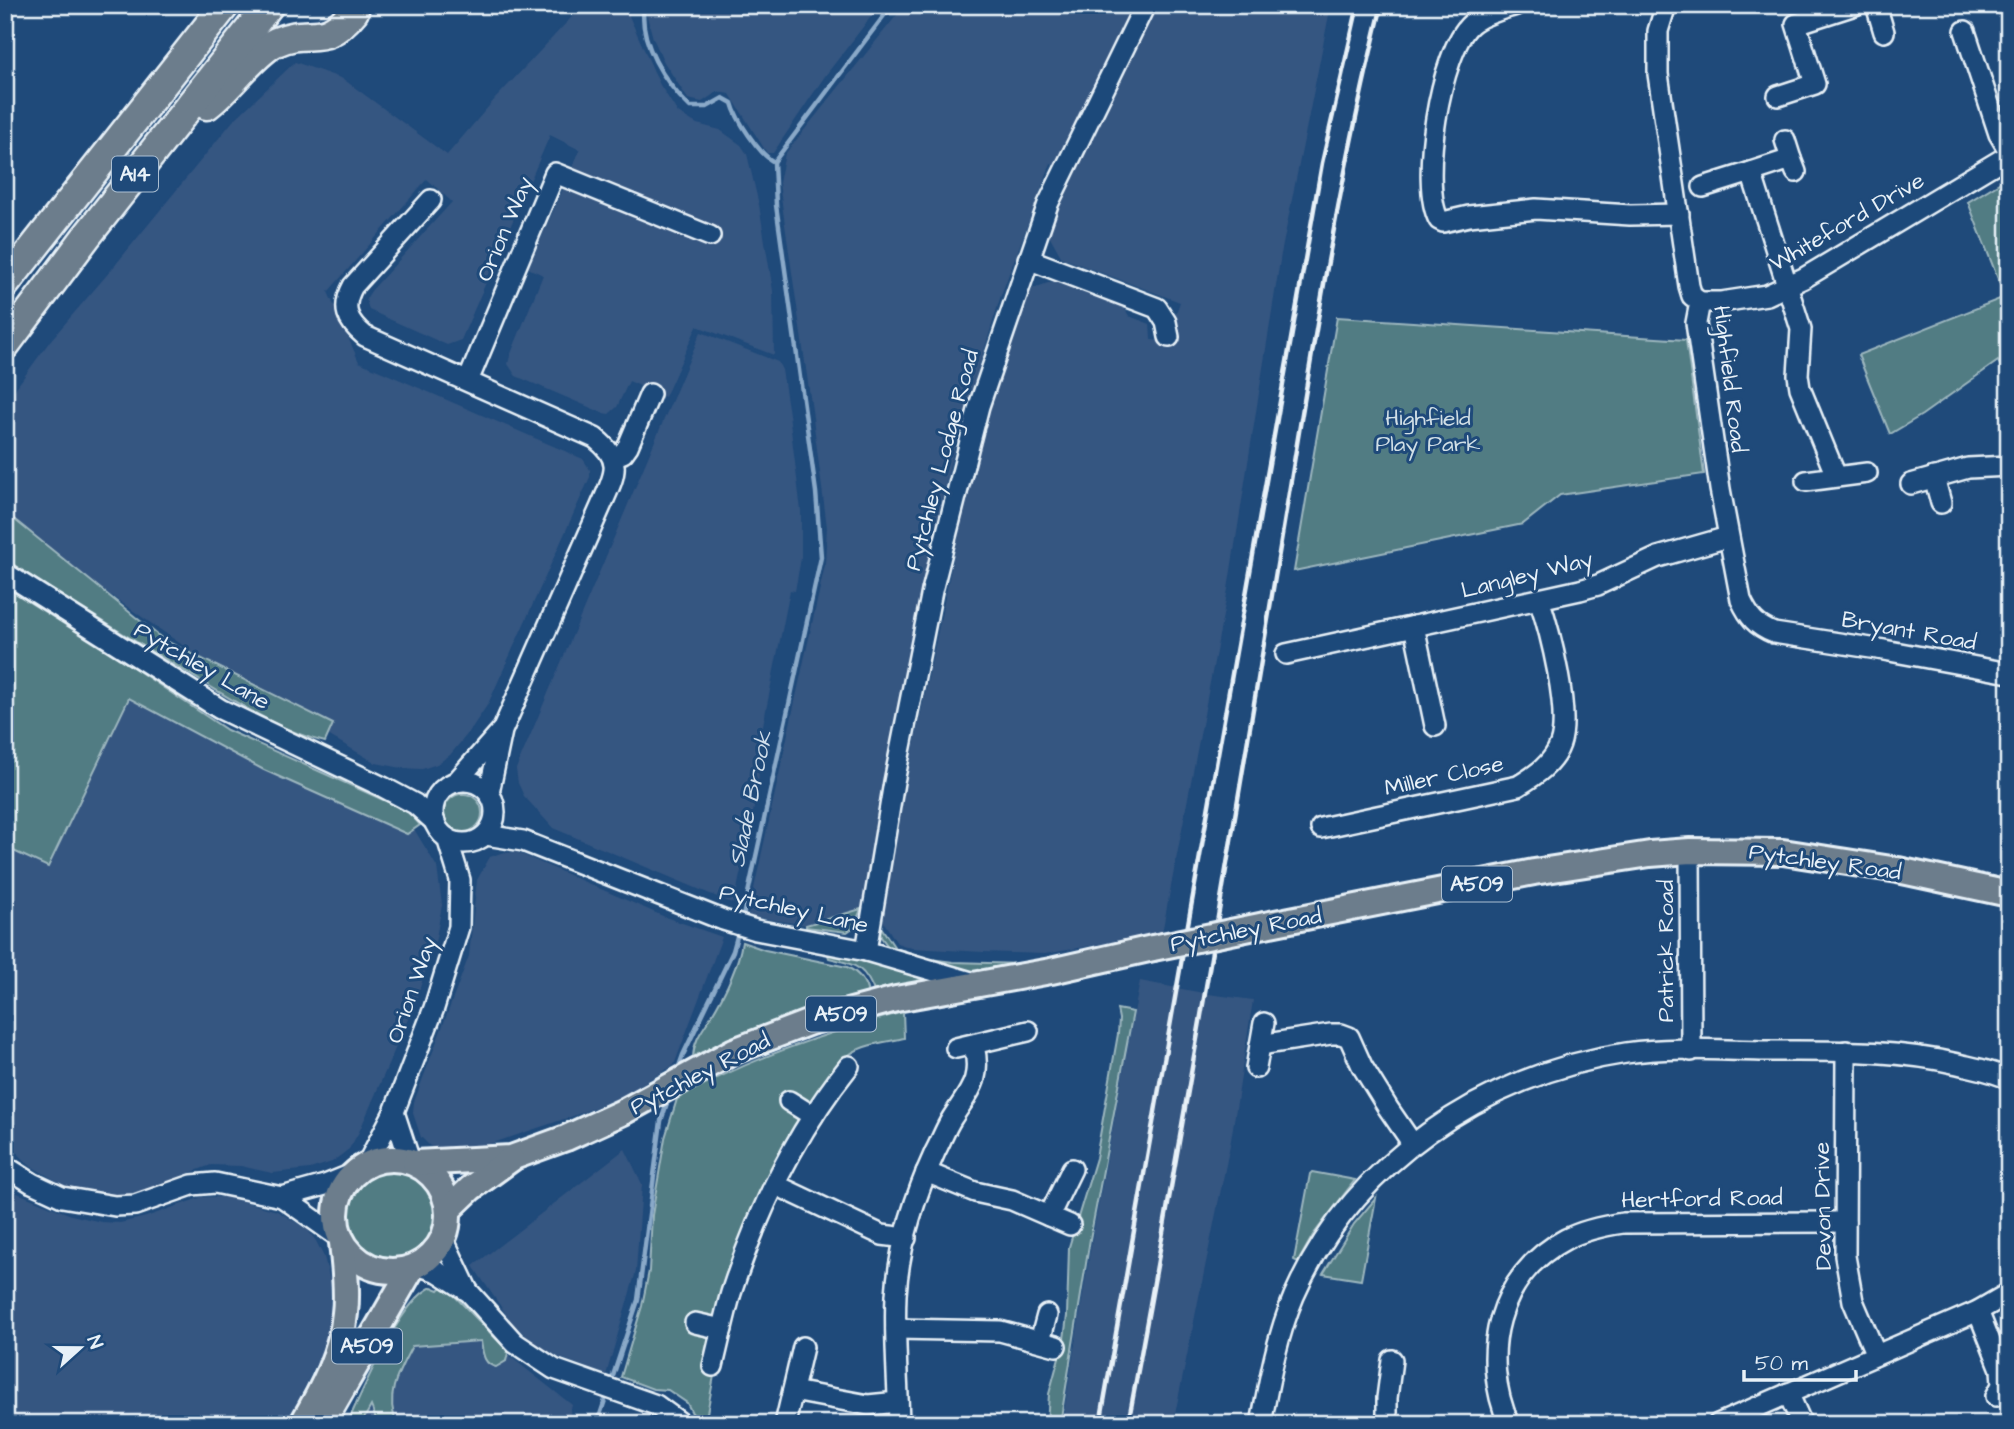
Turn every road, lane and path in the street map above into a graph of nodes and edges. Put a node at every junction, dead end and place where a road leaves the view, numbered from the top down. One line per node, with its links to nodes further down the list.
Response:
1 (225, 5): 23 (highway, A14)
2 (269, 5): 14 (highway, A14)
3 (1145, 5): 22 (street, Pytchley Lodge Road)
4 (1516, 5): 10 (street)
5 (1665, 5): 20 (street, Highfield Road)
6 (1855, 5): 8 (street)
7 (1876, 5): 12 (street)
8 (1834, 8): 13 (street)
9 (354, 11): 14 (highway)
10 (1481, 11): 20 (street)
11 (1965, 31): 16 (street)
12 (1884, 32)
13 (1778, 96)
14 (169, 132): 27 (highway, A14)
15 (1785, 139): 17 (street)
16 (2009, 153): 24 (street, Whiteford Drive)
17 (1751, 172): 18 (street); 24 (street)
18 (1703, 187)
19 (431, 200): 28 (street)
20 (1679, 214): 25 (street, Highfield Road)
21 (710, 236): 28 (street, Orion Way)
22 (1028, 259): 26 (street); 58 (street, Pytchley Lodge Road)
23 (5, 284)
24 (1786, 287): 25 (street, Whiteford Drive); 33 (street)
25 (1700, 302): 38 (street, Highfield Road)
26 (1169, 337)
27 (5, 345)
28 (468, 381): 30 (street)
29 (650, 394): 30 (street)
30 (613, 457): 46 (street)
31 (2009, 466): 34 (street)
32 (1867, 473): 33 (street)
33 (1836, 476): 35 (street)
34 (1934, 477): 36 (street); 37 (street)
35 (1806, 481)
36 (1911, 484)
37 (1941, 503)
38 (1728, 537): 40 (street, Langley Way); 42 (street, Highfield Road)
39 (5, 573): 48 (street, Pytchley Lane)
40 (1539, 599): 41 (street, Langley Way); 50 (street, Miller Close)
41 (1414, 626): 43 (street, Langley Way); 45 (street)
42 (1802, 638): 44 (street, Bryant Road)
43 (1286, 654)
44 (2009, 673)
45 (1426, 715)
46 (502, 731): 47 (street); 49 (street)
47 (450, 785): 48 (street, Pytchley Lane); 49 (street); 51 (street)
48 (383, 787): 51 (street, Pytchley Lane)
49 (492, 799): 52 (street); 54 (street, Pytchley Lane)
50 (1333, 819)
51 (435, 822): 53 (street)
52 (483, 837): 53 (street); 54 (street, Pytchley Lane); 56 (street, Orion Way)
53 (447, 838): 56 (street, Orion Way)
54 (523, 841): 58 (street, Pytchley Lane)
55 (1690, 851): 57 (main road, Pytchley Road / A509); 59 (main road, Pytchley Road / A509, bridge); 63 (street, Patrick Road)
56 (460, 880): 69 (street, Orion Way)
57 (2009, 894)
58 (866, 951): 59 (street, Pytchley Lane)
59 (980, 984): 72 (main road, Pytchley Road / A509)
60 (1264, 1023): 62 (street)
61 (1028, 1031): 77 (street)
62 (1260, 1045): 66 (street); 71 (street)
63 (1691, 1051): 64 (street); 71 (street)
64 (1846, 1051): 67 (street); 82 (street, Devon Drive)
65 (849, 1066): 70 (street)
66 (1256, 1068)
67 (2009, 1079)
68 (789, 1101): 70 (street)
69 (394, 1112): 73 (street); 75 (street, Orion Way)
70 (813, 1116): 78 (street)
71 (1412, 1143): 108 (street)
72 (511, 1158): 73 (main road, Pytchley Road / A509); 80 (main road, Pytchley Road / A509)
73 (413, 1162): 75 (main road, A509); 80 (main road)
74 (5, 1166): 79 (street)
75 (360, 1169): 79 (street); 86 (main road, A509)
76 (1072, 1169): 81 (street)
77 (926, 1172): 81 (street); 85 (street)
78 (776, 1185): 85 (street); 93 (street)
79 (282, 1197): 86 (street)
80 (448, 1210): 84 (main road)
81 (1049, 1216): 83 (street)
82 (1845, 1222): 96 (street, Devon Drive); 110 (street, Hertford Road)
83 (1070, 1225)
84 (443, 1238): 87 (main road, A509); 88 (street)
85 (906, 1238): 94 (street)
86 (341, 1240): 87 (main road); 103 (main road, A509)
87 (414, 1266): 88 (street); 104 (main road, A509)
88 (469, 1292): 105 (street)
89 (2009, 1293): 90 (street)
90 (1978, 1311): 96 (street); 101 (street)
91 (1047, 1315): 94 (street)
92 (695, 1322): 93 (street)
93 (722, 1329): 98 (street)
94 (896, 1329): 102 (street)
95 (803, 1347): 99 (street)
96 (1876, 1355): 100 (street)
97 (1392, 1360): 109 (street)
98 (713, 1366)
99 (793, 1391): 102 (street); 106 (street)
100 (1788, 1392): 111 (street); 112 (street)
101 (1996, 1396)
102 (898, 1402): 107 (street)
103 (302, 1424)
104 (322, 1424)
105 (682, 1424)
106 (785, 1424)
107 (899, 1424)
108 (1261, 1424)
109 (1387, 1424)
110 (1509, 1424)
111 (1718, 1424)
112 (1802, 1424)

